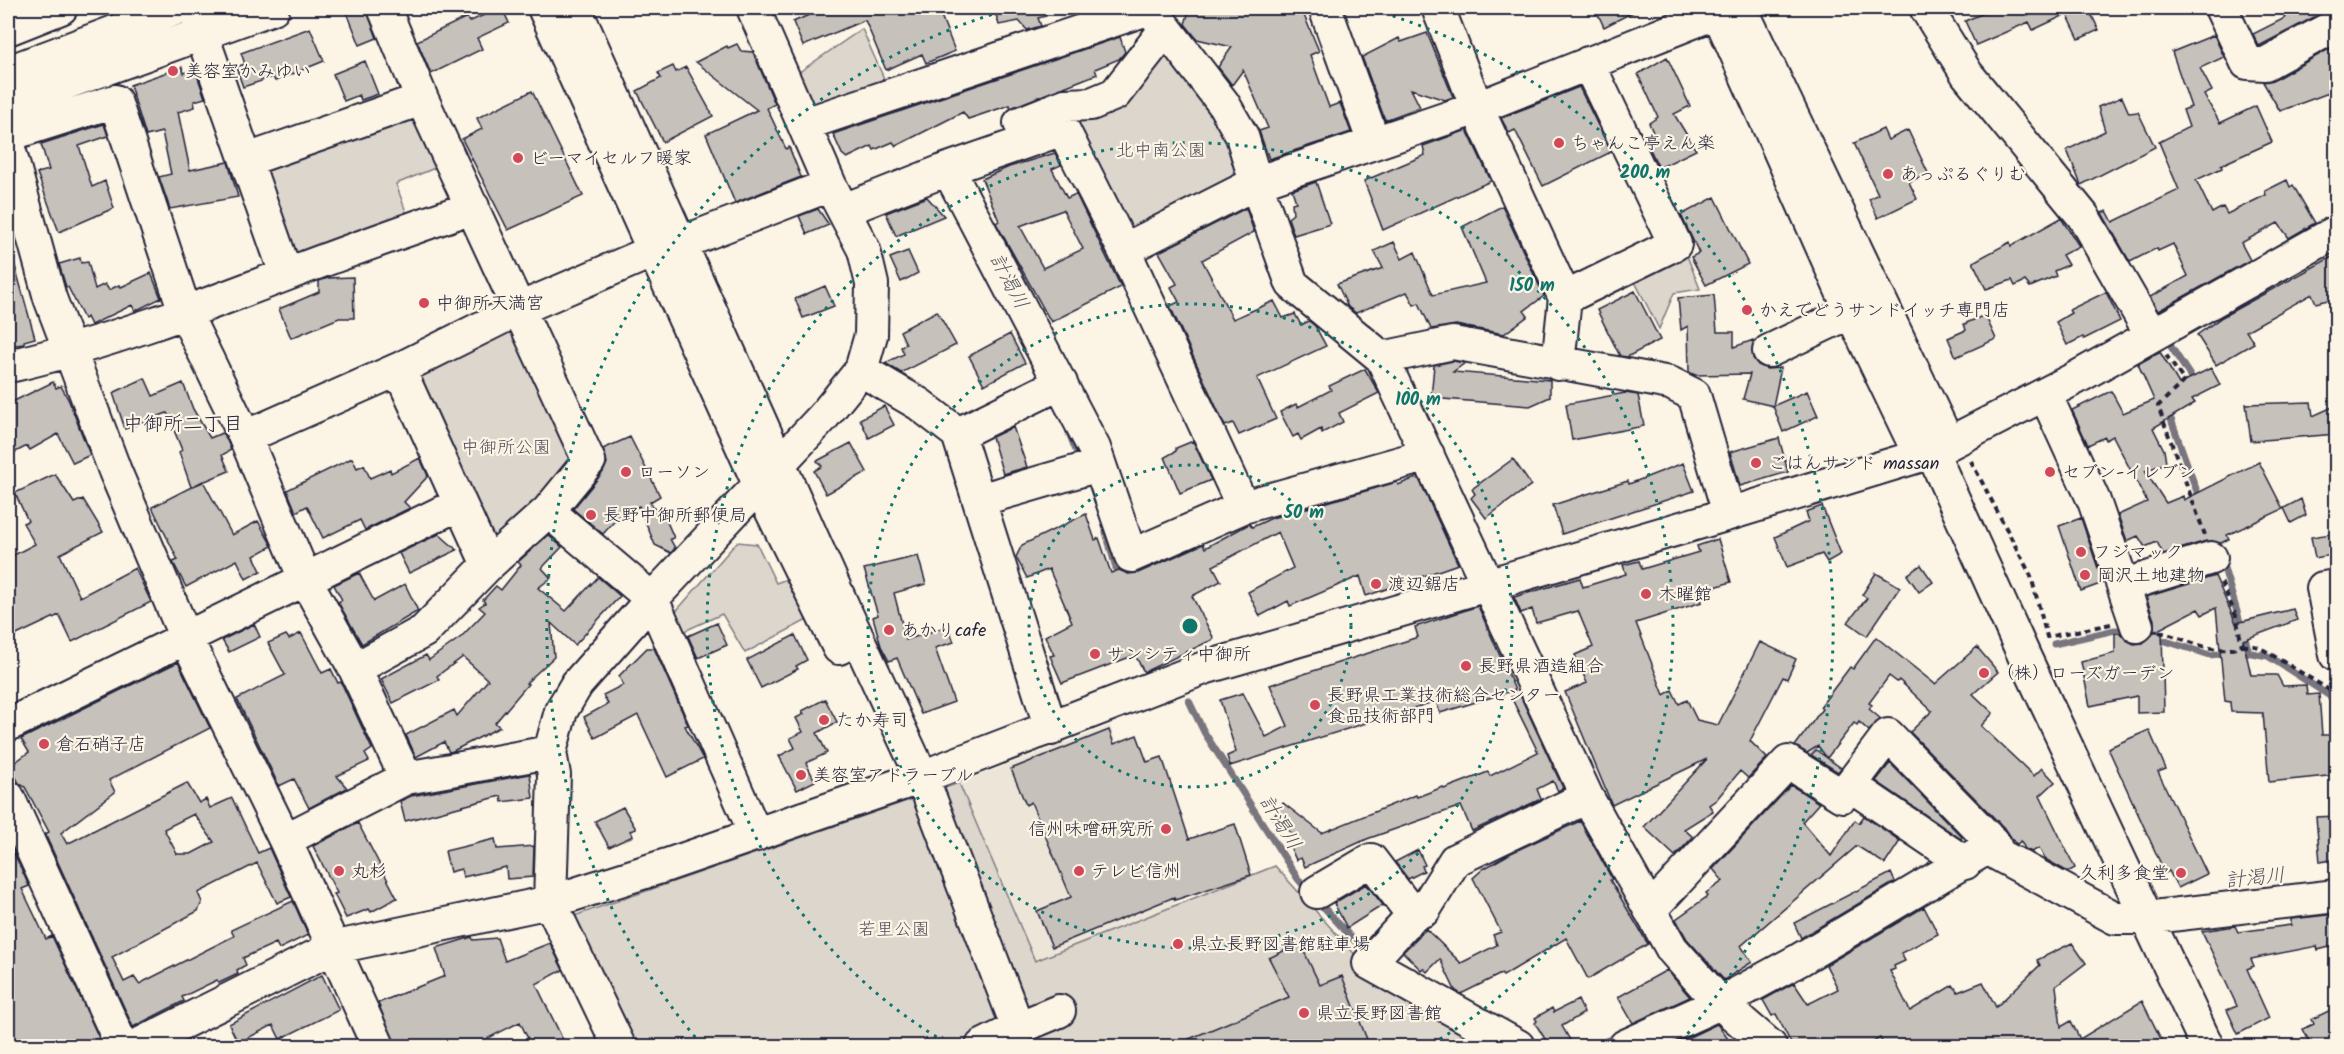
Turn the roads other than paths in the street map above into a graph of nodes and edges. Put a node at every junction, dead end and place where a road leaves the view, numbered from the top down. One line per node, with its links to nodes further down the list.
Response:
1 (61, 8): 16 (street)
2 (178, 8): 18 (street)
3 (273, 8): 14 (street)
4 (384, 8): 19 (street)
5 (544, 8): 32 (street)
6 (575, 8): 32 (street)
7 (1325, 8): 24 (street)
8 (1438, 8): 21 (street)
9 (1726, 8): 17 (street); 37 (street); 51 (street)
10 (1926, 8): 39 (street)
11 (2221, 8): 15 (street)
12 (761, 10): 22 (street)
13 (1159, 15): 22 (street); 28 (street); 29 (street)
14 (199, 20): 20 (street); 26 (street)
15 (2337, 25)
16 (8, 29)
17 (1588, 63): 21 (street); 35 (street)
18 (8, 72)
19 (422, 99): 26 (street); 30 (street)
20 (8, 104)
21 (1477, 108): 24 (street); 35 (street)
22 (805, 124): 29 (street)
23 (8, 135): 38 (street)
24 (1374, 143): 28 (street)
25 (8, 145): 41 (street)
26 (247, 160): 34 (street)
27 (948, 169): 29 (street); 33 (street); 47 (street)
28 (1256, 183): 33 (street); 42 (street)
29 (837, 197): 32 (street); 46 (street)
30 (473, 207): 34 (street); 36 (street)
31 (2337, 232): 39 (street)
32 (667, 245): 36 (street); 54 (street)
33 (1124, 250): 57 (street)
34 (286, 274): 38 (street)
35 (1565, 298): 44 (street)
36 (519, 309): 45 (street); 58 (street)
37 (1851, 312): 40 (street); 51 (street)
38 (186, 315): 41 (street); 50 (street)
39 (2151, 334): 48 (street)
40 (1769, 351)
41 (69, 352): 43 (street); 68 (street)
42 (1382, 357): 44 (street); 52 (street)
43 (8, 364)
44 (1558, 364): 59 (street)
45 (399, 369): 50 (street); 56 (street)
46 (861, 370): 49 (street); 54 (street)
47 (1061, 383): 49 (street); 53 (street)
48 (2045, 394): 51 (street); 64 (street)
49 (958, 434): 55 (street)
50 (245, 438): 62 (street)
51 (1932, 452): 59 (street); 88 (street)
52 (1428, 455): 57 (street); 63 (street)
53 (1100, 465): 55 (street); 57 (street)
54 (770, 476): 66 (street); 75 (street)
55 (979, 500): 72 (street)
56 (459, 504): 61 (street); 62 (street)
57 (1243, 507)
58 (548, 511): 61 (street); 66 (street)
59 (1729, 514): 63 (street)
60 (2211, 558): 64 (street)
61 (488, 565): 70 (street)
62 (305, 579): 68 (street); 70 (street)
63 (1487, 584): 72 (street); 78 (street)
64 (2125, 585): 67 (street)
65 (2337, 586): 69 (street)
66 (652, 599): 73 (street); 79 (street)
67 (2138, 626)
68 (185, 636): 71 (street); 80 (street)
69 (2337, 655)
70 (355, 669): 74 (street)
71 (8, 724)
72 (1051, 729): 75 (street)
73 (550, 752): 74 (street); 85 (street)
74 (406, 778): 80 (street)
75 (914, 780): 79 (street); 92 (street)
76 (1850, 785): 81 (street); 82 (street); 86 (street)
77 (8, 797): 93 (street)
78 (1587, 797): 86 (street); 87 (street)
79 (756, 835): 85 (street)
80 (285, 840): 89 (street)
81 (1994, 844): 82 (street); 88 (street)
82 (1965, 863): 90 (street)
83 (1317, 892): 87 (street)
84 (2337, 896): 88 (street)
85 (550, 902): 89 (street); 96 (street)
86 (1650, 910): 90 (street)
87 (1413, 915): 98 (street)
88 (2145, 918): 101 (street)
89 (332, 948): 94 (street); 95 (street)
90 (1720, 1003): 99 (street); 100 (street)
91 (1059, 1011): 92 (street)
92 (1018, 1028): 97 (street)
93 (122, 1047)
94 (136, 1047)
95 (378, 1047)
96 (619, 1047)
97 (982, 1047)
98 (1518, 1047)
99 (1625, 1047)
100 (1770, 1047)
101 (2207, 1047)

